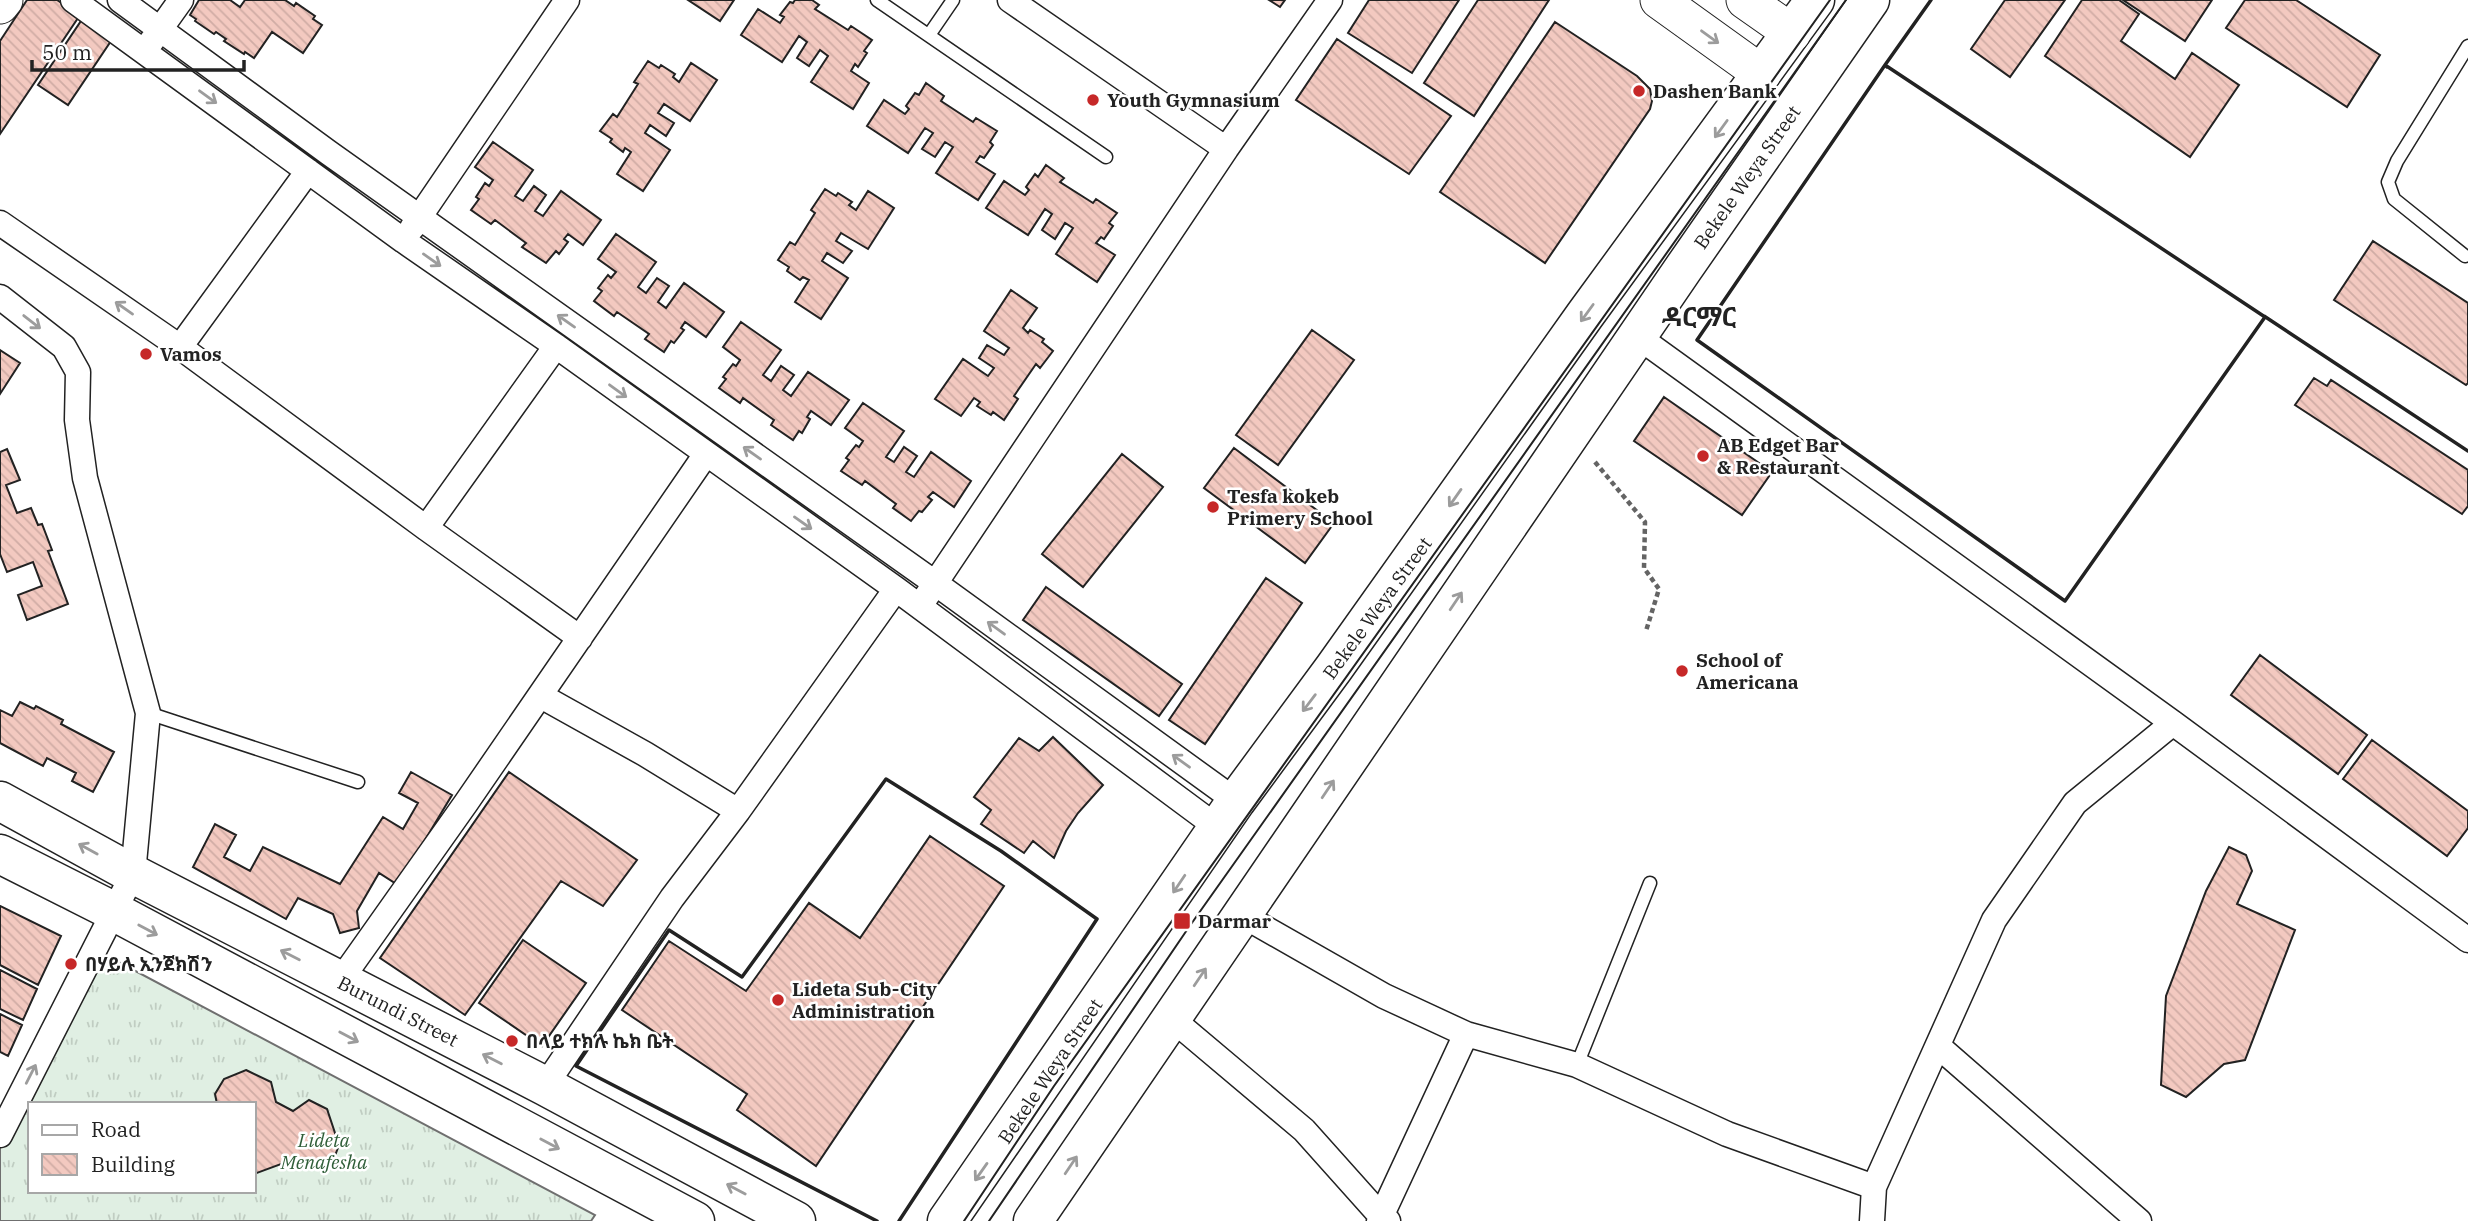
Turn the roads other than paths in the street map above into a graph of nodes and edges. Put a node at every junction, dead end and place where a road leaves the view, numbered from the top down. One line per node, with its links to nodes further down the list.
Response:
1 (4, 0): 15 (street)
2 (73, 0): 20 (street)
3 (120, 0): 16 (street)
4 (181, 0): 16 (street)
5 (567, 0): 25 (street)
6 (877, 0): 18 (lane)
7 (953, 0): 18 (lane)
8 (1010, 0): 22 (street)
9 (1330, 0): 22 (street)
10 (1659, 0): 21 (street, one-way to 21)
11 (1745, 0): 17 (street)
12 (1815, 0): 17 (main road, Bekele Weya Street)
13 (1870, 0): 29 (main road, Bekele Weya Street)
14 (1898, 0): 29 (main road)
15 (0, 5)
16 (160, 30): 20 (street); 25 (street)
17 (1792, 33): 21 (main road, Bekele Weya Street)
18 (929, 35): 23 (lane)
19 (2468, 46): 28 (lane)
20 (145, 51): 24 (street, one-way to 24)
21 (1762, 74): 46 (main road, Bekele Weya Street, one-way to 46)
22 (1226, 149): 36 (street)
23 (1106, 157)
24 (308, 171): 27 (street); 33 (street)
25 (420, 216): 27 (street); 36 (street, one-way to 25)
26 (0, 223): 33 (street, one-way to 26)
27 (404, 241): 32 (street, one-way to 32)
28 (2465, 256)
29 (1683, 269): 31 (main road, Bekele Weya Street)
30 (0, 297): 41 (street, one-way to 41)
31 (1637, 336): 42 (street); 51 (main road, Bekele Weya Street, one-way to 31)
32 (556, 346): 34 (street, one-way to 34); 35 (street)
33 (180, 347): 35 (street)
34 (706, 454): 37 (street, one-way to 37); 39 (street)
35 (426, 528): 39 (street)
36 (935, 583): 38 (street); 46 (street, one-way to 36)
37 (896, 589): 38 (street); 45 (street)
38 (919, 607): 46 (street)
39 (580, 638): 40 (street)
40 (541, 696): 45 (street); 53 (street)
41 (148, 713): 43 (lane); 48 (street)
42 (2173, 723): 52 (street); 56 (street)
43 (358, 782)
44 (0, 801): 48 (main road, Burundi Street, one-way to 44)
45 (738, 811): 58 (street)
46 (1227, 814): 65 (main road, Bekele Weya Street, one-way to 65)
47 (0, 854): 50 (main road)
48 (132, 874): 50 (street); 53 (main road, Burundi Street, one-way to 48)
49 (1650, 883): 57 (lane)
50 (113, 912): 59 (street, one-way to 50); 63 (main road, one-way to 63)
51 (1242, 915): 54 (main road, Bekele Weya Street, one-way to 51); 55 (street)
52 (2468, 940)
53 (340, 981): 58 (main road, Burundi Street, one-way to 53)
54 (1171, 1018): 61 (main road, Bekele Weya Street, one-way to 54); 62 (street)
55 (1466, 1034): 57 (street); 62 (street)
56 (1938, 1046): 60 (street); 67 (street)
57 (1577, 1065): 60 (street)
58 (545, 1086): 64 (main road, Burundi Street, one-way to 58)
59 (0, 1135)
60 (1874, 1187): 66 (street)
61 (1036, 1219)
62 (1382, 1219)
63 (695, 1221)
64 (796, 1221)
65 (947, 1221)
66 (1872, 1221)
67 (2139, 1221)

